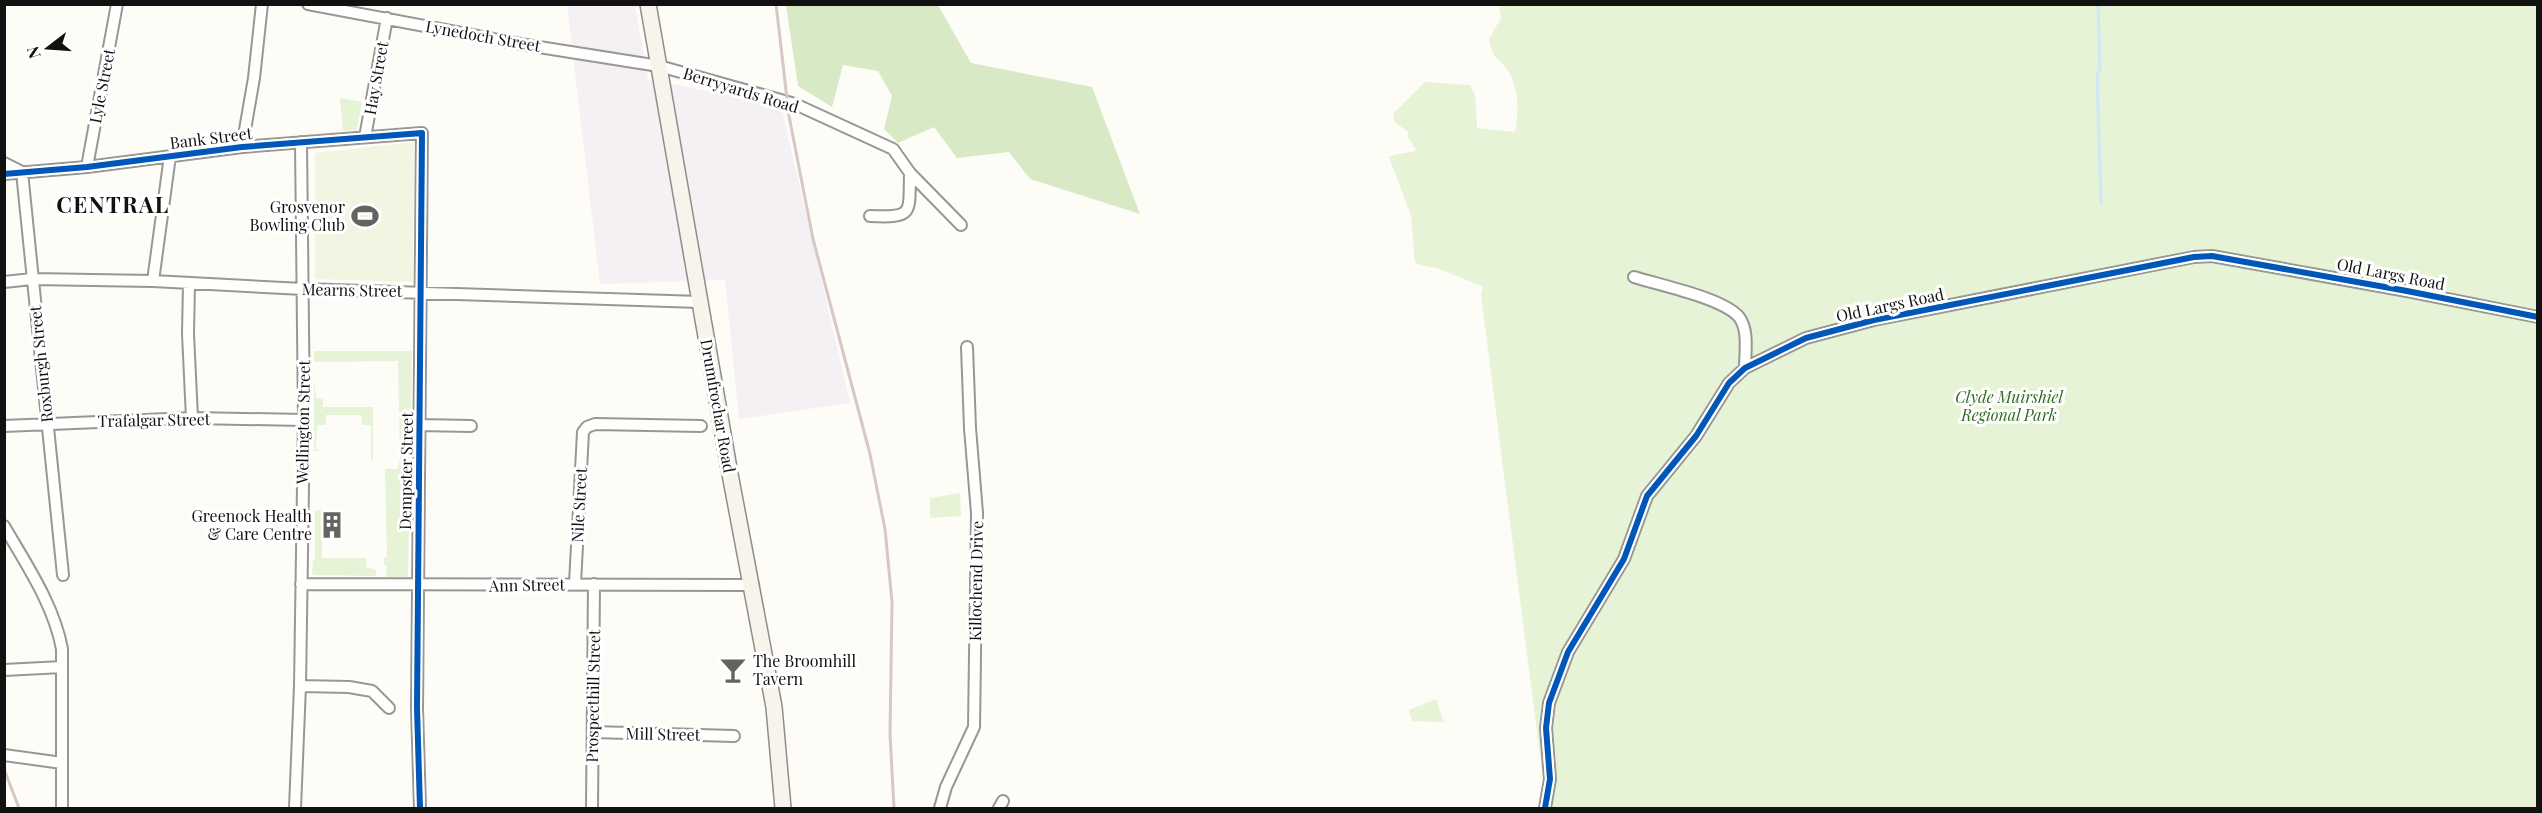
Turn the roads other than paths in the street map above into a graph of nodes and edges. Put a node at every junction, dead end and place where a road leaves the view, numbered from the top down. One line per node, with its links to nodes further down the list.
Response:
1 (117, 4): 13 (street, Lyle Street)
2 (262, 4): 10 (street)
3 (308, 4): 5 (street, Lynedoch Street)
4 (648, 4): 6 (main road, Drumfrochar Road)
5 (387, 18): 6 (street, Lynedoch Street); 8 (street, Hay Street)
6 (659, 66): 15 (street, Berryyards Road); 26 (main road, Drumfrochar Road)
7 (422, 133): 8 (street, Bank Street); 25 (street, Dempster Street)
8 (365, 137): 9 (street, Bank Street)
9 (301, 142): 10 (street, Bank Street); 24 (street, Wellington Street)
10 (242, 147): 11 (street, Bank Street)
11 (170, 156): 13 (street, Bank Street); 21 (street)
12 (4, 163): 14 (street)
13 (87, 167): 14 (street, Bank Street)
14 (22, 172): 16 (street, Bank Street); 20 (street, Roxburgh Street)
15 (910, 173): 17 (street); 18 (street, Berryyards Road)
16 (4, 174)
17 (870, 216)
18 (961, 225)
19 (1634, 278): 29 (street)
20 (32, 279): 21 (street, Mearns Street); 22 (street, Mearns Street); 32 (street, Roxburgh Street)
21 (153, 281): 23 (street, Mearns Street)
22 (4, 282)
23 (189, 284): 24 (street, Mearns Street); 30 (street)
24 (303, 289): 25 (street, Mearns Street); 31 (street, Wellington Street)
25 (421, 291): 26 (street, Mearns Street); 33 (street, Dempster Street)
26 (700, 302): 42 (main road, Drumfrochar Road)
27 (2538, 317): 29 (street, Old Largs Road)
28 (967, 347): 57 (street, Killochend Drive)
29 (1745, 368): 58 (street, Old Largs Road)
30 (192, 418): 31 (street, Trafalgar Street); 32 (street, Trafalgar Street)
31 (304, 420): 39 (street, Wellington Street)
32 (46, 423): 34 (street, Trafalgar Street); 38 (street, Roxburgh Street)
33 (420, 425): 35 (street); 43 (street, Dempster Street)
34 (4, 426)
35 (471, 426)
36 (701, 426): 40 (street, Nile Street)
37 (4, 526): 44 (street)
38 (63, 575)
39 (301, 584): 43 (street, Ann Street); 46 (street, Wellington Street)
40 (575, 584): 41 (street, Ann Street); 43 (street, Ann Street)
41 (594, 584): 42 (street, Ann Street); 48 (street, Prospecthill Street)
42 (753, 585): 56 (main road, Drumfrochar Road)
43 (418, 586): 54 (street, Dempster Street)
44 (62, 667): 45 (street); 51 (street)
45 (4, 670)
46 (300, 686): 47 (street); 53 (street, Wellington Street)
47 (389, 708)
48 (592, 732): 49 (street, Mill Street); 55 (street, Prospecthill Street)
49 (734, 735)
50 (9, 755): 51 (street)
51 (62, 763): 52 (street)
52 (62, 808)
53 (295, 808)
54 (420, 808)
55 (592, 808)
56 (783, 808)
57 (940, 808)
58 (1545, 808)

